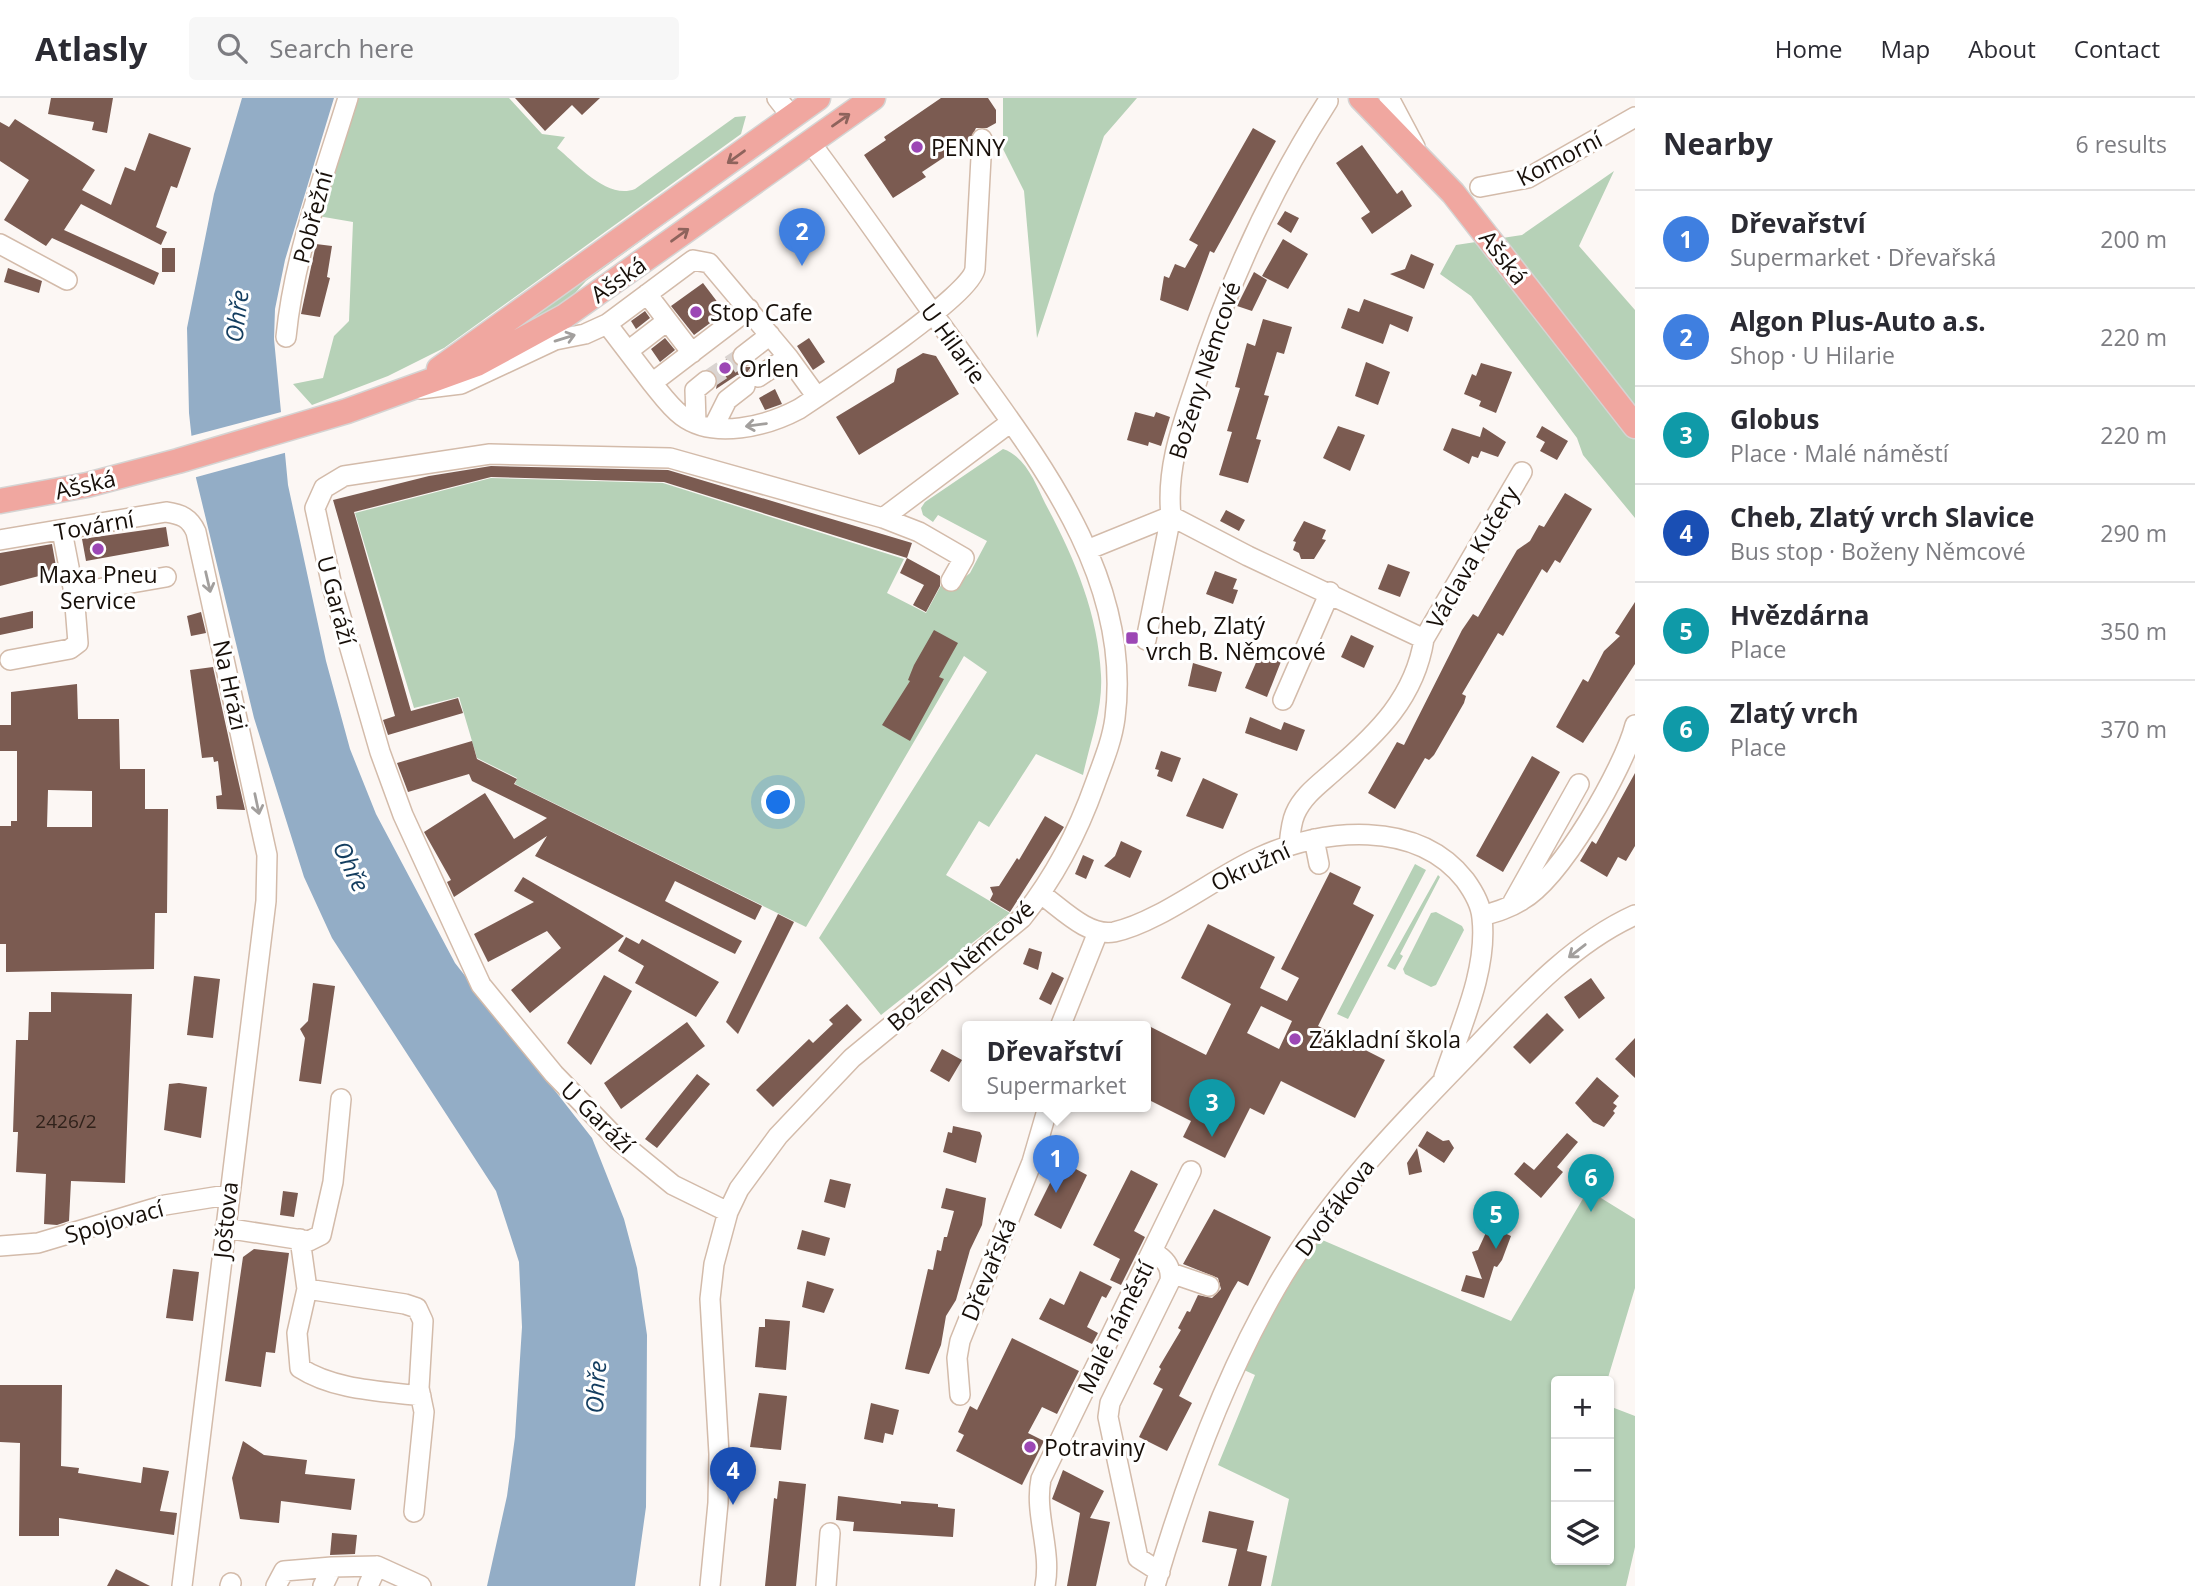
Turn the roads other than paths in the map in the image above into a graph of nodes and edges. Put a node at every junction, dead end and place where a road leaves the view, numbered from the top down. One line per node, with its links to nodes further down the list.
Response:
1 (348, 98): 21 (street, Pobřežní)
2 (818, 98): 7 (main road, Ašská)
3 (873, 98): 10 (main road, Ašská, one-way to 3)
4 (1361, 98): 11 (main road, Ašská)
5 (1389, 98): 11 (street)
6 (1328, 101): 35 (street, Boženy Němcové)
7 (785, 108): 10 (main road); 28 (main road, Ašská, one-way to 28)
8 (1635, 117): 12 (street, Komorní)
9 (982, 139): 17 (street)
10 (810, 142): 17 (street, U Hilarie); 28 (main road, Ašská, one-way to 10)
11 (1419, 154): 32 (main road, Ašská)
12 (1480, 187)
13 (0, 244): 14 (street)
14 (67, 280)
15 (647, 294): 16 (street); 18 (street); 19 (street)
16 (749, 309): 20 (street); 23 (street)
17 (933, 314): 29 (street); 30 (street, U Hilarie)
18 (667, 321): 22 (street); 23 (street)
19 (607, 324): 22 (street); 28 (street, one-way to 19)
20 (770, 335): 24 (street); 25 (street)
21 (286, 337)
22 (628, 351): 27 (street)
23 (692, 353): 27 (street)
24 (743, 356)
25 (788, 357): 29 (street); 31 (street)
26 (706, 381): 31 (street)
27 (652, 383): 31 (street)
28 (410, 390): 34 (main road, Ašská)
29 (817, 397): 31 (street, one-way to 31)
30 (1011, 422): 37 (street); 40 (street, U Hilarie)
31 (705, 424)
32 (1635, 426)
33 (1522, 472): 45 (street, Václava Kučery)
34 (0, 501)
35 (1171, 516): 40 (street); 43 (street); 46 (street, Boženy Němcové)
36 (187, 518): 38 (street, Tovární); 53 (street, Na Hrázi, one-way to 53)
37 (883, 518): 42 (street, U Garáží); 66 (street, U Garáží)
38 (62, 531): 39 (street, Tovární); 44 (street)
39 (0, 540)
40 (1087, 550): 55 (street, Boženy Němcové)
41 (166, 577): 44 (street)
42 (951, 581)
43 (1330, 592): 45 (street); 48 (street)
44 (74, 593): 47 (street)
45 (1424, 639): 52 (street, Václava Kučery)
46 (1146, 640)
47 (10, 660)
48 (1283, 700)
49 (1635, 725): 56 (street)
50 (1579, 784): 56 (street)
51 (1314, 839): 52 (street, Okružní); 54 (street); 58 (street, Okružní)
52 (1289, 846): 59 (street, Okružní)
53 (267, 855): 65 (street, Joštova)
54 (1319, 864)
55 (1041, 894): 59 (street); 66 (street, Boženy Němcové)
56 (1511, 906): 58 (street)
57 (1635, 915): 61 (street, Dvořákova, one-way to 61)
58 (1482, 916): 61 (street, Okružní)
59 (1098, 932): 60 (street)
60 (1062, 1021)
61 (1443, 1081): 80 (street, Dvořákova)
62 (341, 1099): 68 (street)
63 (1047, 1112): 74 (street, Dřevařská)
64 (1191, 1171): 70 (street)
65 (228, 1195): 67 (street, Joštova); 69 (street, Spojovací)
66 (728, 1212): 86 (street, Boženy Němcové)
67 (225, 1228): 68 (street); 81 (street, Joštova)
68 (300, 1239): 73 (street)
69 (0, 1246)
70 (1152, 1251): 71 (street, Malé náměstí); 88 (street, Malé náměstí)
71 (1171, 1273): 72 (street); 80 (street, Malé náměstí)
72 (1209, 1286)
73 (307, 1289): 75 (street); 75 (street)
74 (960, 1395)
75 (421, 1396): 76 (street)
76 (414, 1512)
77 (830, 1533): 87 (street)
78 (377, 1566): 79 (street); 84 (street); 85 (street)
79 (332, 1567): 82 (street); 83 (street)
80 (1158, 1579)
81 (182, 1586)
82 (276, 1586)
83 (323, 1586)
84 (368, 1586)
85 (421, 1586)
86 (710, 1586)
87 (826, 1586)
88 (1045, 1586)

